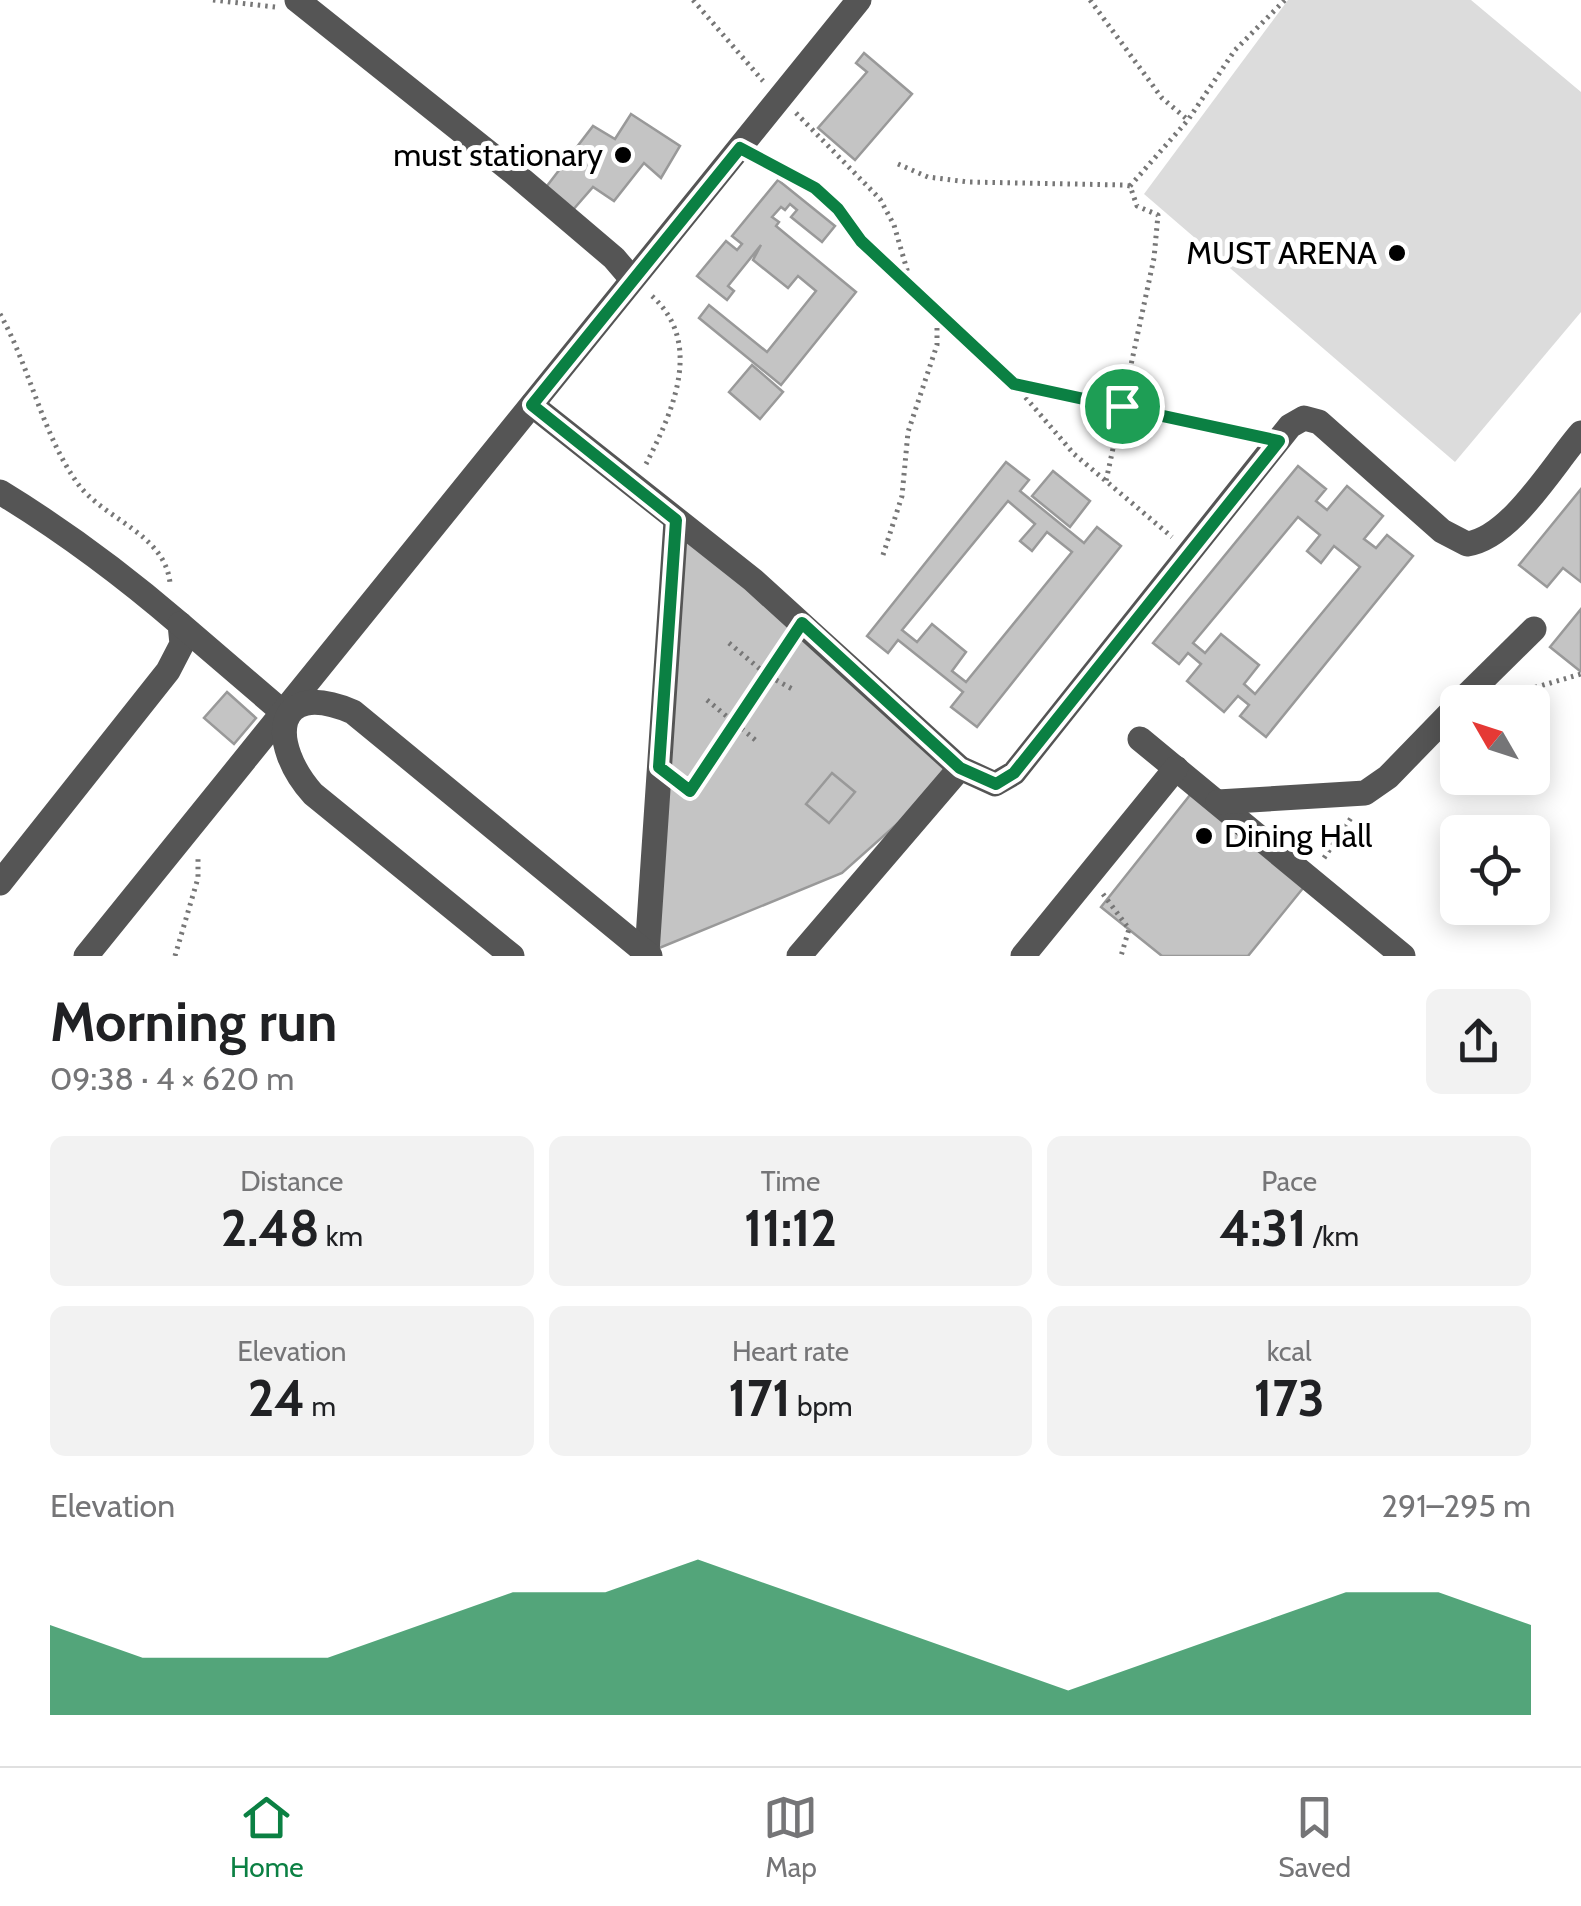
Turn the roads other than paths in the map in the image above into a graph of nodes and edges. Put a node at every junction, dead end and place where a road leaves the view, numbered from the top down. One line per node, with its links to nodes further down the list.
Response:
1 (859, 0): 3 (street)
2 (304, 5): 3 (street)
3 (632, 279): 4 (street)
4 (532, 405): 7 (street); 11 (street)
5 (1581, 433): 14 (street)
6 (0, 492): 8 (street)
7 (676, 520): 14 (street); 18 (street)
8 (173, 617): 11 (street); 17 (street)
9 (1534, 629): 10 (street)
10 (1478, 685)
11 (285, 714): 18 (street); 19 (street); 20 (street)
12 (1440, 724): 16 (street)
13 (1140, 739): 15 (street)
14 (960, 768): 21 (street)
15 (1176, 768): 16 (street); 22 (street)
16 (1218, 802): 23 (street)
17 (0, 883)
18 (648, 955)
19 (86, 956)
20 (512, 956)
21 (800, 956)
22 (1023, 956)
23 (1404, 956)

